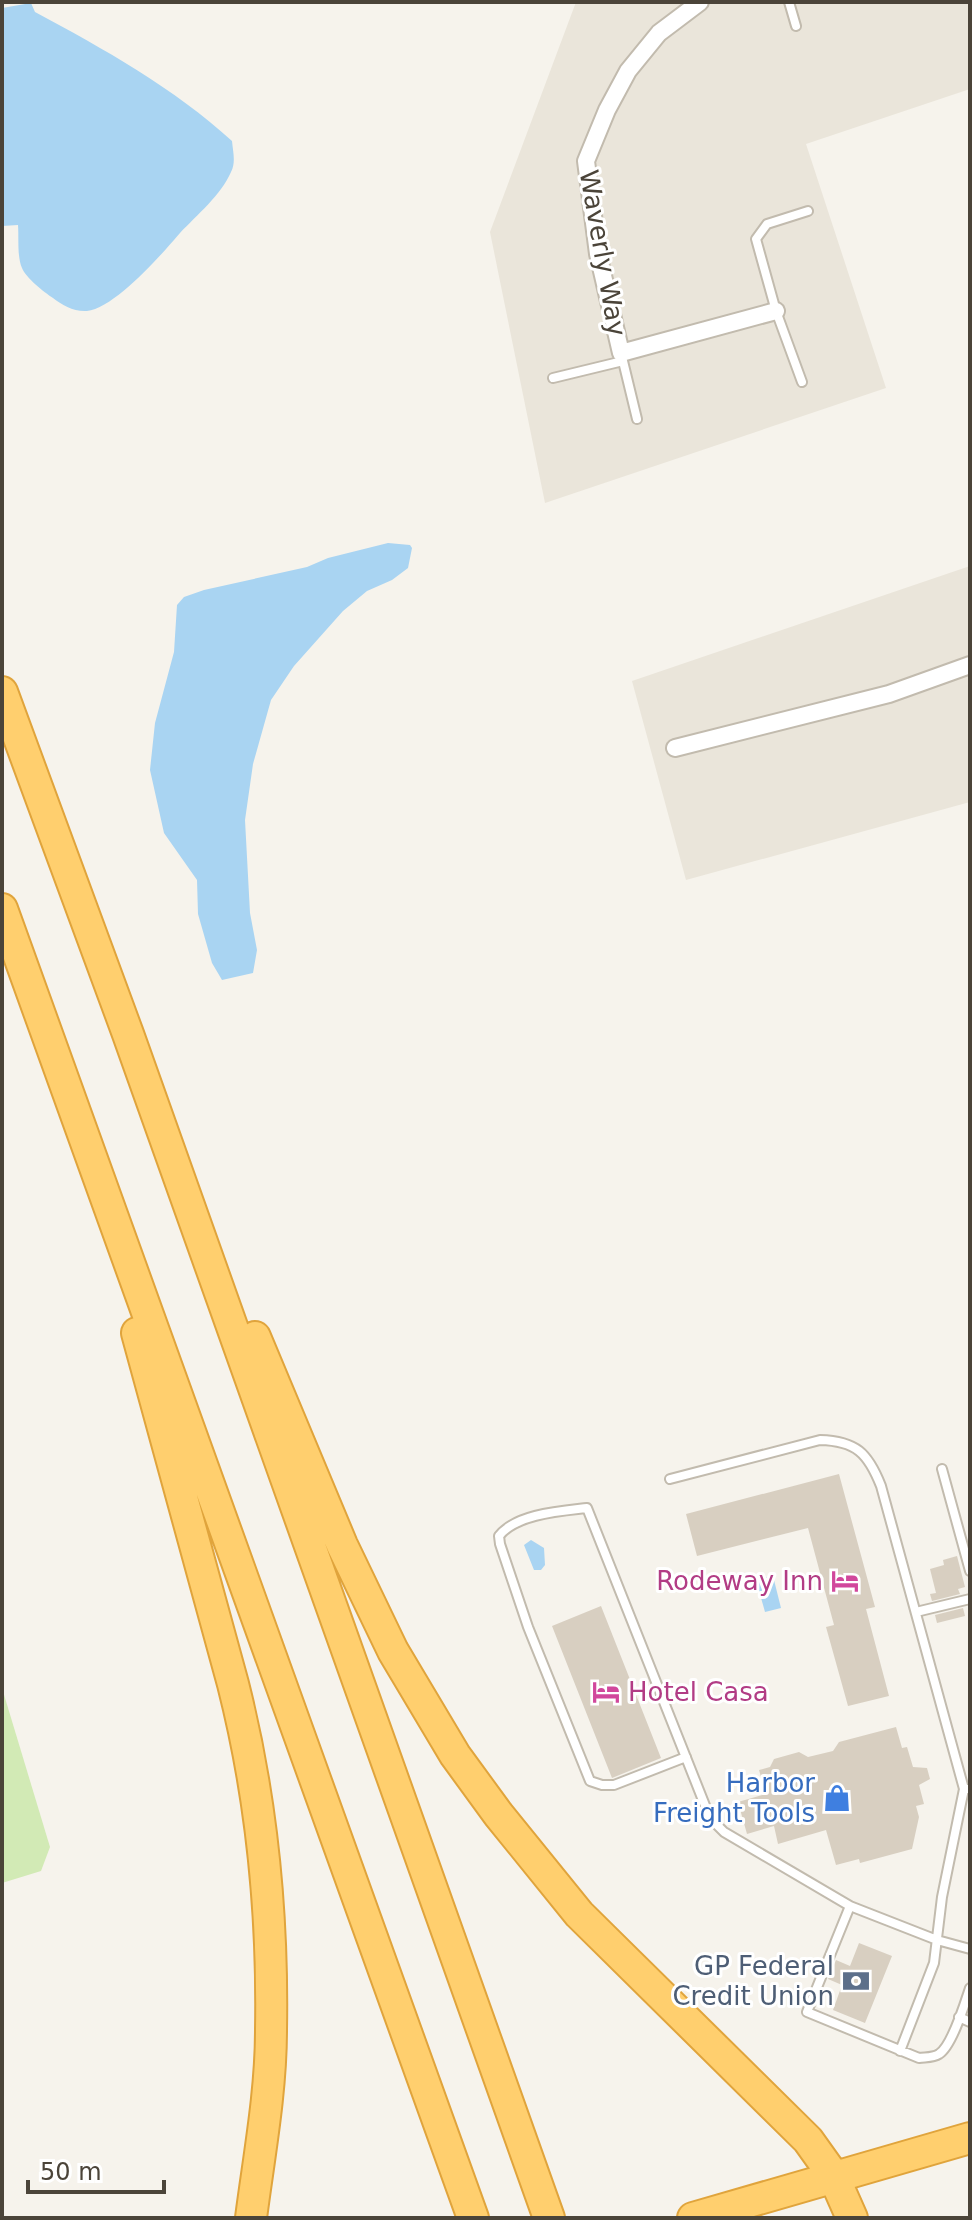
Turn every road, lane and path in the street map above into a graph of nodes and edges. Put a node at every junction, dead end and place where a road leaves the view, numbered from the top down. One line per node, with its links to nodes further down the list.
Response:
1 (700, 2): 6 (street, Waverly Way)
2 (789, 2): 3 (lane)
3 (796, 26)
4 (808, 211): 5 (lane)
5 (776, 311): 6 (street); 8 (lane)
6 (622, 357): 7 (lane); 9 (lane)
7 (553, 378)
8 (802, 382)
9 (637, 419)
10 (970, 665): 12 (street)
11 (2, 692): 14 (highway)
12 (675, 748)
13 (2, 909): 15 (highway)
14 (128, 1034): 31 (highway); 34 (highway)
15 (108, 1203): 32 (highway); 33 (highway)
16 (942, 1469): 18 (lane)
17 (670, 1479): 20 (lane)
18 (970, 1571)
19 (970, 1599): 20 (lane)
20 (916, 1612): 22 (lane)
21 (686, 1757): 21 (lane); 23 (lane)
22 (967, 1789): 24 (lane)
23 (850, 1906): 24 (lane); 29 (lane)
24 (937, 1940): 25 (lane); 29 (lane)
25 (970, 1949)
26 (970, 1988): 27 (lane)
27 (959, 2017): 28 (lane); 29 (lane)
28 (970, 2022)
29 (900, 2051)
30 (970, 2138): 31 (highway)
31 (833, 2175): 35 (highway); 36 (highway)
32 (251, 2218)
33 (473, 2218)
34 (549, 2218)
35 (693, 2218)
36 (852, 2218)

